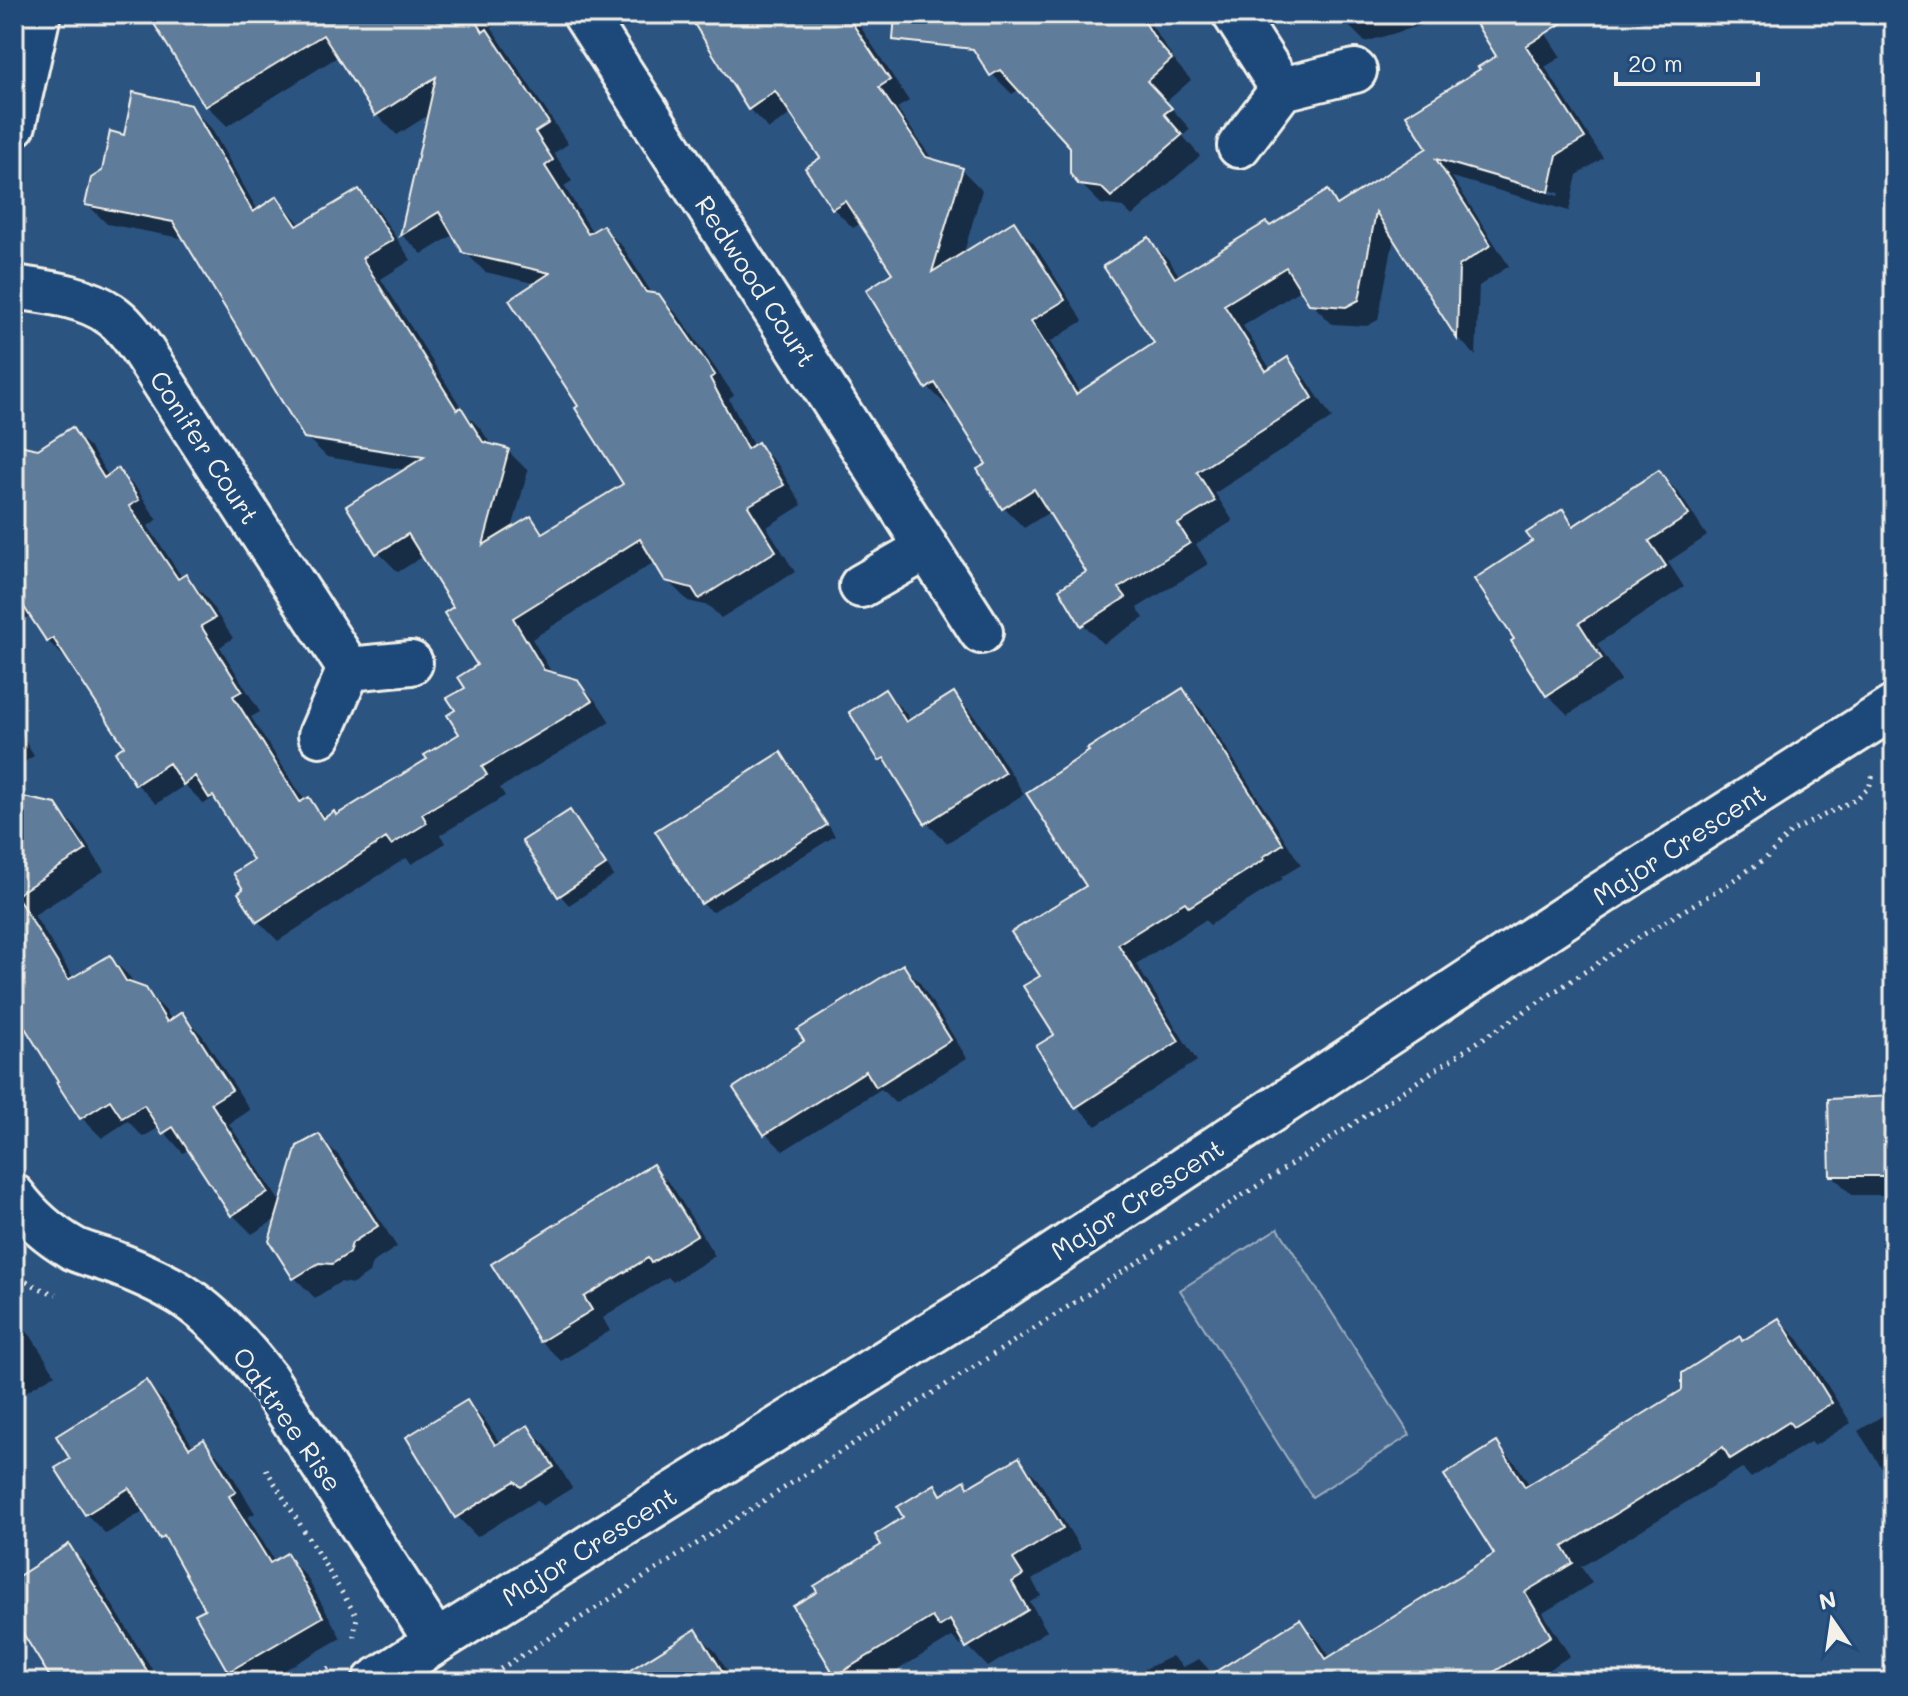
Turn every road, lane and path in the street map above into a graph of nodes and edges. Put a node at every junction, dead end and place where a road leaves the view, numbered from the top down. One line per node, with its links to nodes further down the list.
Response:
1 (39, 14): 6 (street)
2 (584, 14): 9 (street, Redwood Court)
3 (1234, 14): 5 (street)
4 (1355, 71): 5 (street)
5 (1282, 89): 7 (street)
6 (14, 125)
7 (1239, 146)
8 (14, 287): 13 (street, Conifer Court)
9 (927, 548): 10 (street); 11 (street, Redwood Court)
10 (861, 586)
11 (981, 632)
12 (411, 663): 13 (street)
13 (349, 669): 15 (street)
14 (1894, 707): 21 (street, Major Crescent)
15 (320, 735)
16 (1873, 772): 24 (path)
17 (14, 1196): 21 (street, Oaktree Rise)
18 (14, 1271): 19 (path)
19 (68, 1297)
20 (261, 1461): 22 (path)
21 (436, 1642): 22 (street, Major Crescent)
22 (355, 1665): 23 (path)
23 (307, 1682)
24 (480, 1682)

